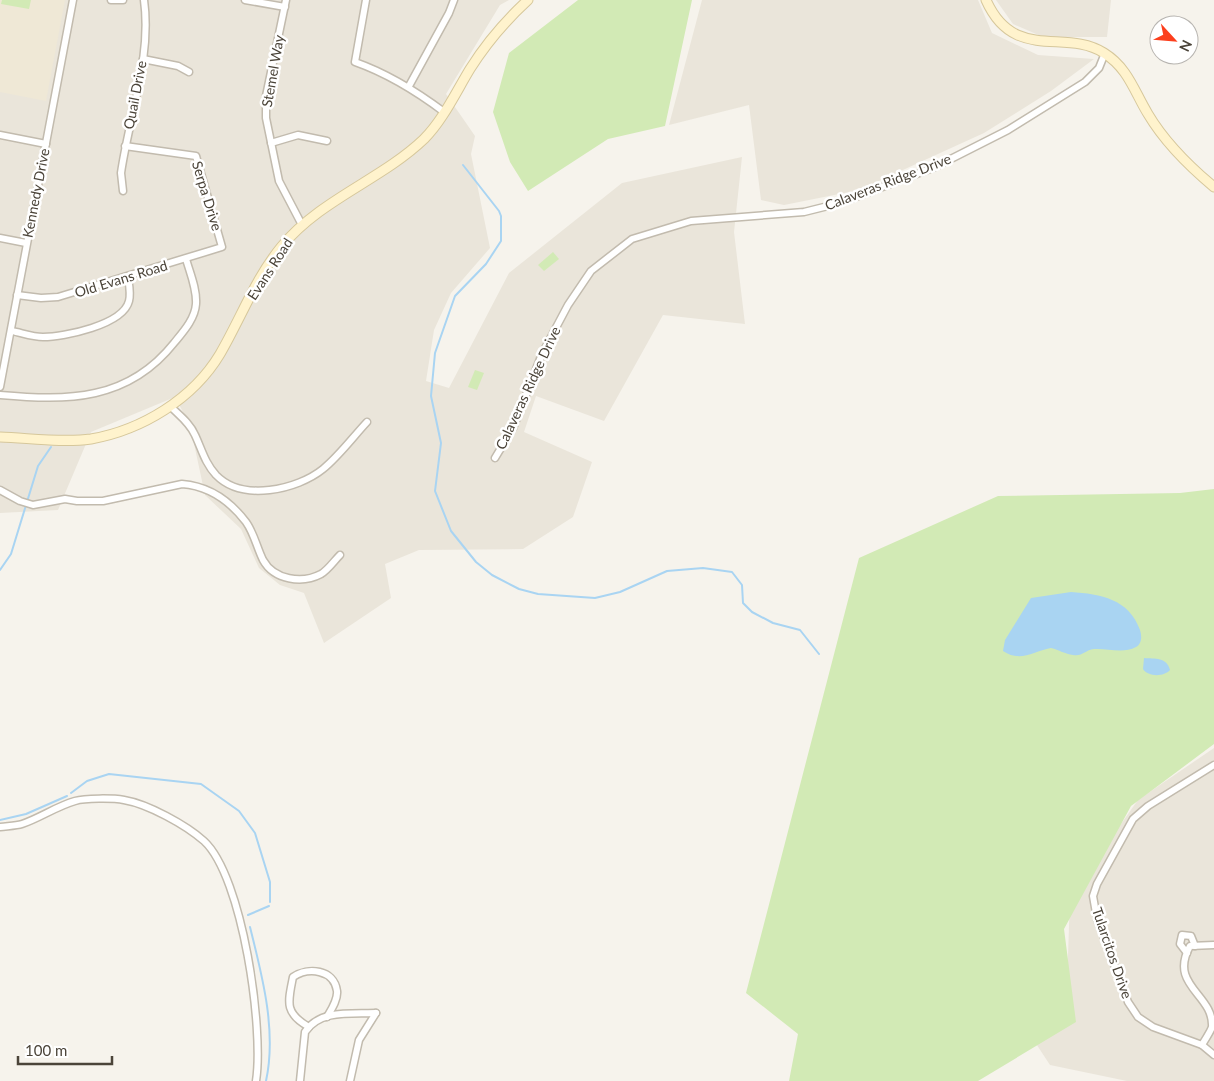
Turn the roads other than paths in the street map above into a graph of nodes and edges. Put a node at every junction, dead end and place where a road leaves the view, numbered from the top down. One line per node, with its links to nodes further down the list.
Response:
1 (73, 0): 18 (street, Kennedy Drive)
2 (111, 0): 3 (street)
3 (123, 0)
4 (144, 0): 12 (street, Quail Drive)
5 (245, 0): 10 (street)
6 (366, 0): 14 (street)
7 (454, 0): 14 (street)
8 (528, 0): 15 (street, Evans Road)
9 (986, 0): 11 (street)
10 (286, 3): 19 (street, Stemel Way)
11 (1105, 53): 21 (street); 36 (street, Calaveras Ridge Drive)
12 (142, 59): 13 (street); 20 (street, Quail Drive)
13 (189, 72)
14 (409, 86): 15 (street)
15 (444, 112): 23 (street, Evans Road)
16 (0, 135): 18 (street)
17 (327, 141): 19 (street)
18 (46, 144): 25 (street, Kennedy Drive)
19 (271, 144): 23 (street, Stemel Way)
20 (125, 146): 22 (street, Quail Drive); 26 (street, Serpa Drive)
21 (1214, 187)
22 (122, 191)
23 (302, 225): 33 (street, Evans Road)
24 (0, 238): 25 (street)
25 (26, 243): 29 (street, Kennedy Drive)
26 (222, 247): 27 (street, Old Evans Road)
27 (186, 259): 28 (street, Old Evans Road); 32 (street)
28 (128, 277): 29 (street, Old Evans Road); 30 (street)
29 (17, 295): 30 (street, Kennedy Drive)
30 (12, 331): 31 (street, Kennedy Drive)
31 (0, 387)
32 (0, 395)
33 (170, 406): 34 (street); 35 (street, Evans Road)
34 (367, 422)
35 (0, 437)
36 (495, 458)
37 (0, 490): 38 (street)
38 (340, 556)
39 (1214, 765): 46 (street, Tularcitos Drive)
40 (0, 827): 48 (street)
41 (1195, 946): 42 (street); 43 (street); 43 (street)
42 (1214, 946)
43 (1187, 952): 46 (street)
44 (327, 1017): 45 (street); 45 (street); 50 (street)
45 (309, 1027): 49 (street)
46 (1202, 1045): 47 (street, Tularcitos Drive)
47 (1214, 1055)
48 (256, 1081)
49 (300, 1081)
50 (350, 1081)

